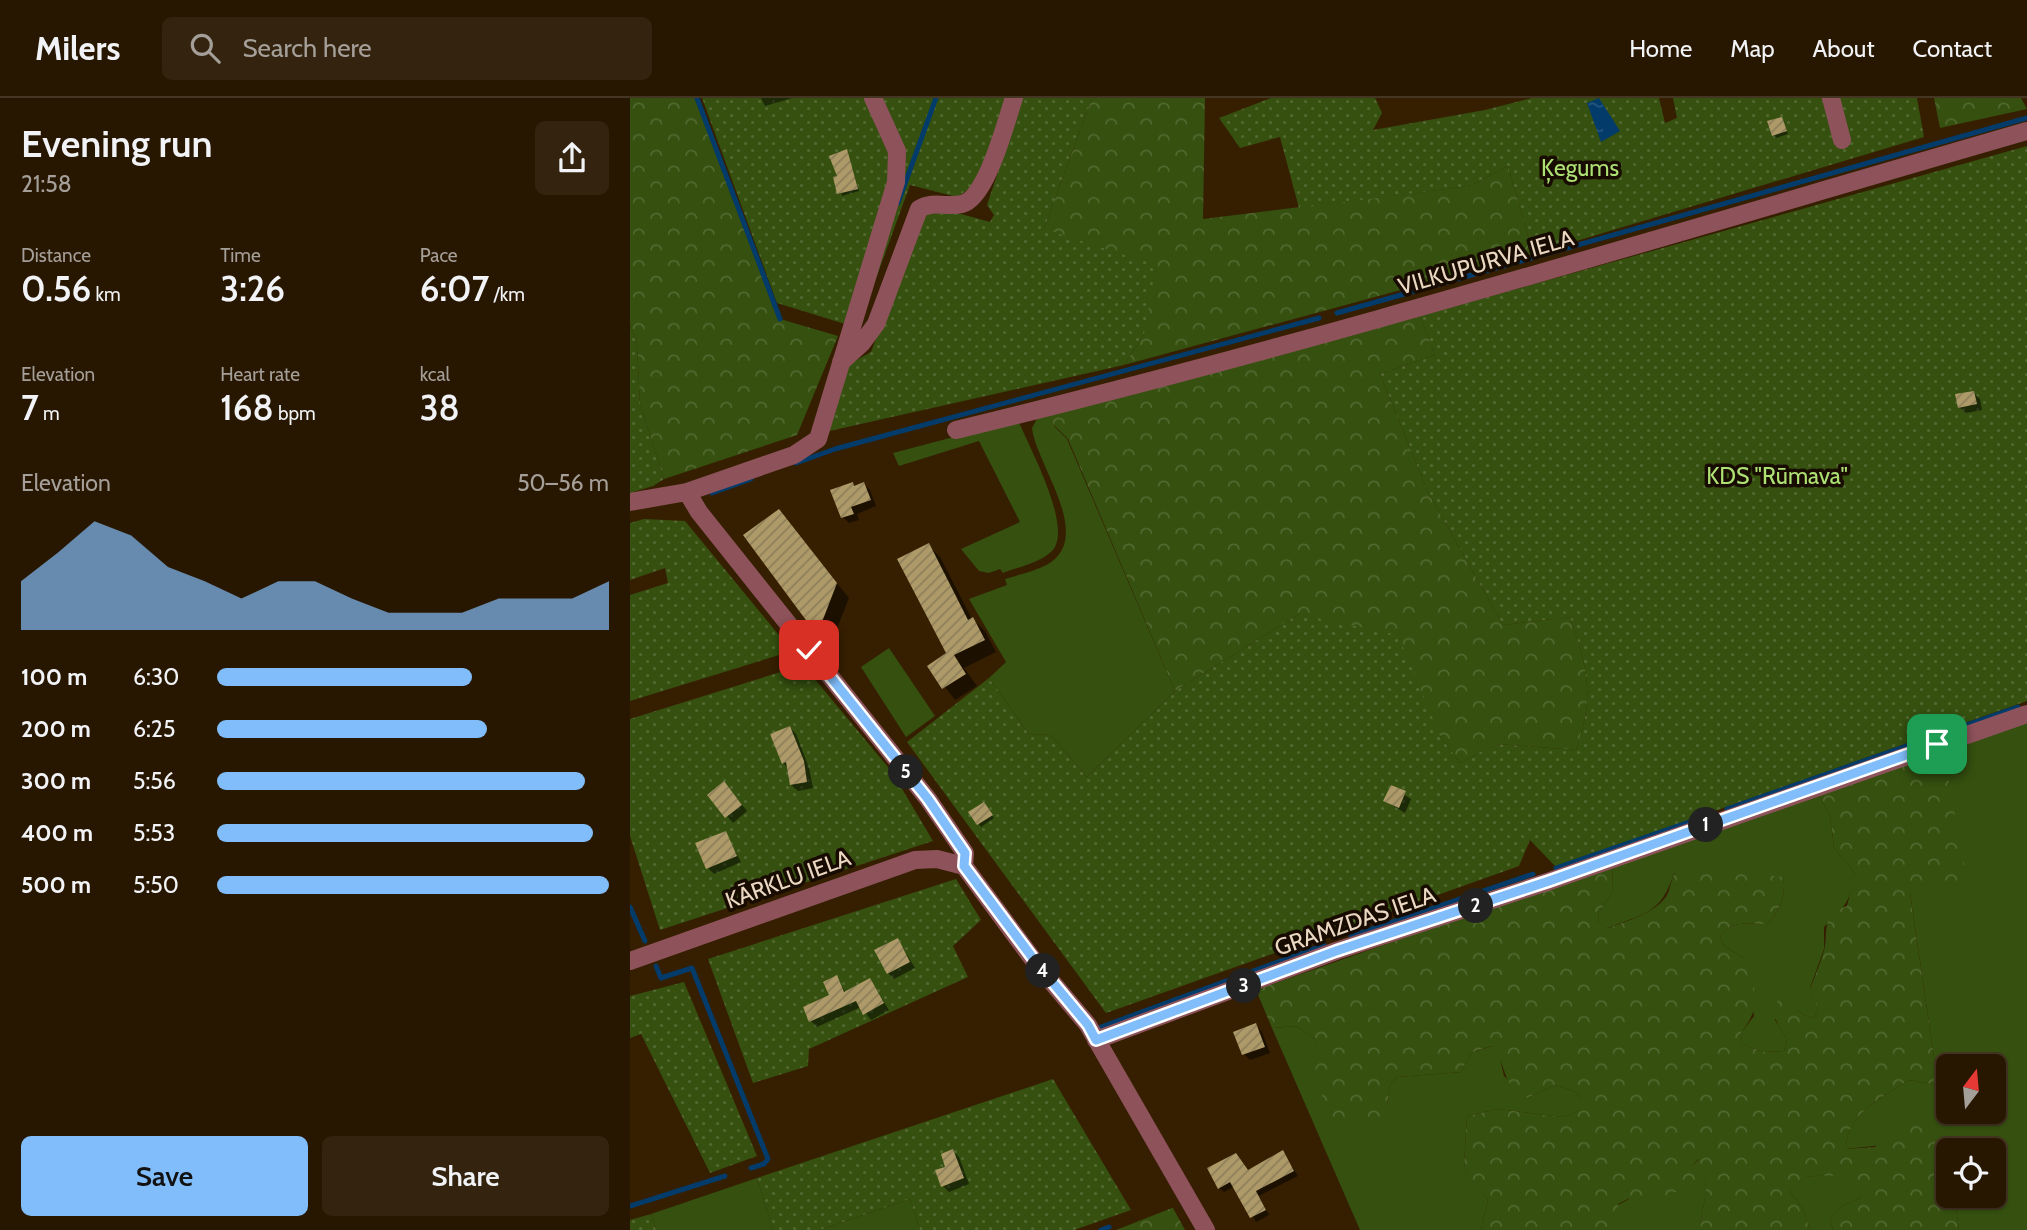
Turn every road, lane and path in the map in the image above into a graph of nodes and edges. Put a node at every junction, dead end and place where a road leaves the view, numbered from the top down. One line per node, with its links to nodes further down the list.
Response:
1 (873, 98): 6 (street)
2 (1014, 98): 6 (street)
3 (1831, 98): 5 (street)
4 (2027, 131): 7 (street, VILKUPURVA IELA)
5 (1842, 140)
6 (841, 362): 8 (street)
7 (956, 430)
8 (687, 492): 9 (street); 11 (street)
9 (630, 502)
10 (2027, 714): 13 (street, GRAMZDAS IELA)
11 (964, 866): 12 (street, KĀRKLU IELA); 13 (street)
12 (630, 961)
13 (1096, 1040): 14 (street)
14 (1206, 1230)

